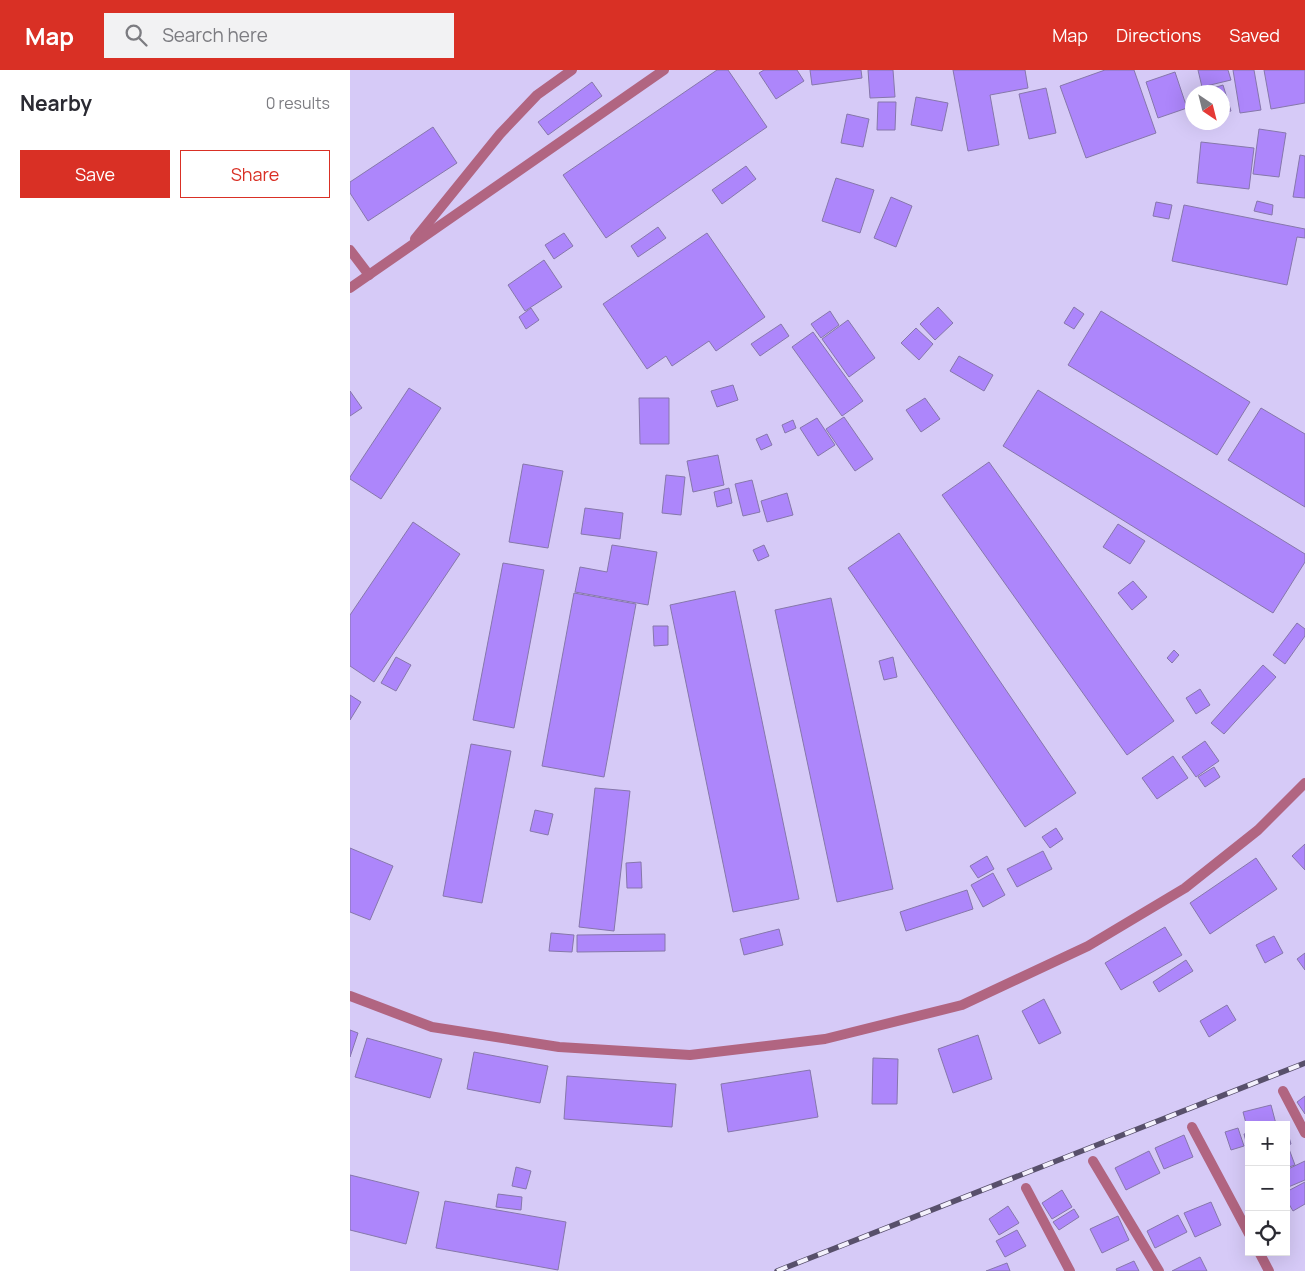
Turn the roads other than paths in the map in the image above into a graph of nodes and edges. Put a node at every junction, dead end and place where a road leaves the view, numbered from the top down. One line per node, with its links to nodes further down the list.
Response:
1 (572, 70): 3 (street)
2 (664, 70): 3 (street)
3 (407, 249): 5 (street)
4 (350, 250): 5 (street)
5 (369, 275): 6 (street)
6 (350, 288)
7 (1305, 783): 8 (street)
8 (350, 996)
9 (1283, 1091): 11 (street)
10 (1192, 1127): 14 (street)
11 (1305, 1134)
12 (1093, 1161): 17 (street)
13 (1026, 1188): 16 (street)
14 (1245, 1226)
15 (1261, 1256): 18 (street)
16 (1070, 1271)
17 (1159, 1271)
18 (1269, 1271)

